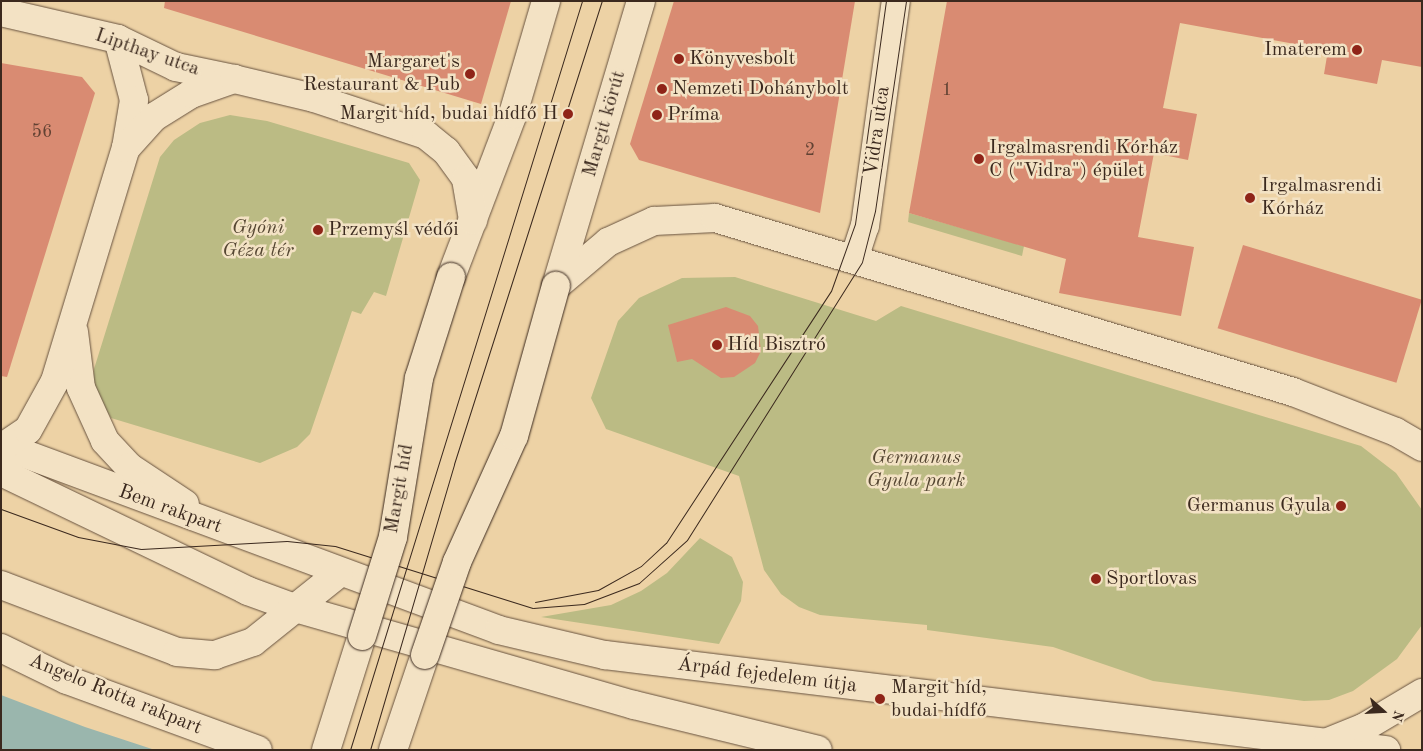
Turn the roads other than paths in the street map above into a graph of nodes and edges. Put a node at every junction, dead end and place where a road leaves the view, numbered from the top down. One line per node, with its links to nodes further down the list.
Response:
1 (546, 1): 8 (main road)
2 (641, 1): 10 (main road, Margit körút)
3 (896, 1): 9 (main road, Vidra utca)
4 (1, 12): 5 (main road, Lipthay utca)
5 (118, 39): 6 (main road, Lipthay utca); 7 (main road)
6 (234, 79): 7 (main road); 8 (main road, Lipthay utca)
7 (126, 148): 11 (main road)
8 (471, 224): 22 (main road, Margit híd, bridge)
9 (854, 259): 10 (main road); 12 (main road)
10 (556, 286): 23 (main road, bridge)
11 (73, 322): 13 (main road); 14 (main road)
12 (1422, 446)
13 (3, 453): 14 (main road, Bem rakpart); 17 (main road, Bem rakpart)
14 (224, 529): 15 (main road, Bem rakpart)
15 (339, 573): 17 (main road); 20 (main road, Árpád fejedelem útja)
16 (1, 585): 17 (main road)
17 (292, 606): 24 (main road)
18 (1, 648): 21 (main road, Angelo Rotta rakpart)
19 (1422, 693): 20 (main road)
20 (1325, 743): 25 (main road, Árpád fejedelem útja)
21 (258, 750)
22 (326, 750)
23 (393, 750)
24 (818, 750)
25 (1386, 750)

